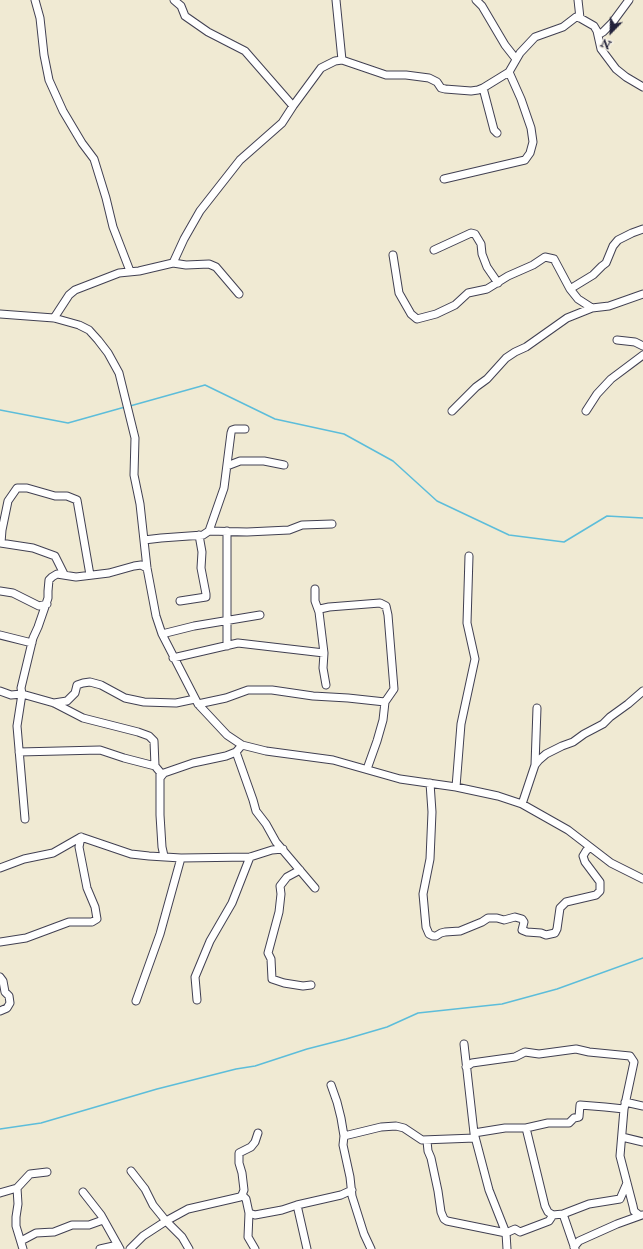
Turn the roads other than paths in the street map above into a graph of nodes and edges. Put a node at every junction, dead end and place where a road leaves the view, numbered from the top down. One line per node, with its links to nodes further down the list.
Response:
1 (36, 0): 21 (street)
2 (174, 0): 14 (street)
3 (336, 0): 10 (street)
4 (476, 0): 9 (street)
5 (578, 0): 7 (street)
6 (629, 0): 8 (street)
7 (580, 18): 8 (street); 9 (street)
8 (598, 34): 12 (street)
9 (516, 59): 11 (street)
10 (342, 60): 13 (street); 14 (street)
11 (509, 72): 13 (street); 16 (street)
12 (643, 87)
13 (482, 88): 15 (street)
14 (293, 106): 20 (street)
15 (497, 133)
16 (444, 179)
17 (643, 229): 23 (street)
18 (434, 250): 22 (street)
19 (393, 255): 22 (street)
20 (173, 263): 21 (street); 24 (street)
21 (130, 271): 28 (street)
22 (498, 282): 23 (street)
23 (570, 289): 26 (street)
24 (239, 294)
25 (643, 294): 26 (street)
26 (592, 308): 33 (street)
27 (0, 314): 28 (street)
28 (54, 318): 41 (street)
29 (617, 340): 30 (street)
30 (643, 346)
31 (643, 355): 32 (street)
32 (586, 410)
33 (452, 411)
34 (245, 429): 36 (street)
35 (284, 465): 36 (street)
36 (227, 466): 38 (street)
37 (332, 524): 39 (street)
38 (209, 531): 39 (street); 40 (street)
39 (227, 531): 53 (street)
40 (199, 535): 41 (street); 49 (street)
41 (144, 540): 44 (street)
42 (0, 543): 45 (street); 46 (street)
43 (470, 556): 76 (street)
44 (146, 568): 46 (street); 54 (street)
45 (64, 574): 46 (street); 50 (street)
46 (90, 576)
47 (315, 589): 51 (street)
48 (0, 591): 50 (street)
49 (180, 602)
50 (47, 604): 56 (street)
51 (319, 612): 58 (street); 65 (street)
52 (260, 615): 53 (street)
53 (226, 621): 54 (street); 57 (street)
54 (162, 634): 59 (street)
55 (0, 635): 56 (street)
56 (32, 642): 63 (street)
57 (227, 646): 58 (street); 59 (street)
58 (324, 653): 60 (street)
59 (173, 658): 64 (street)
60 (326, 685)
61 (0, 691): 63 (street)
62 (643, 691): 71 (street)
63 (22, 694): 66 (street); 69 (street)
64 (196, 701): 65 (street); 66 (street); 68 (street)
65 (385, 702): 73 (street)
66 (54, 703): 72 (street)
67 (537, 708): 71 (street)
68 (242, 745): 70 (street); 73 (street)
69 (19, 752): 72 (street); 78 (street)
70 (236, 752): 74 (street); 81 (street)
71 (535, 765): 77 (street)
72 (155, 766): 74 (street)
73 (367, 769): 75 (street)
74 (160, 778): 82 (street)
75 (430, 783): 76 (street); 80 (street)
76 (456, 787): 77 (street)
77 (522, 804): 80 (street)
78 (26, 819)
79 (82, 837): 82 (street); 85 (street); 89 (street)
80 (590, 847): 87 (street)
81 (283, 849): 83 (street); 86 (street)
82 (164, 856): 84 (street)
83 (250, 857): 84 (street); 92 (street)
84 (181, 858): 93 (street)
85 (0, 868)
86 (300, 870): 88 (street); 91 (street)
87 (643, 879)
88 (316, 888)
89 (0, 942)
90 (0, 977): 94 (street)
91 (311, 985)
92 (197, 1000)
93 (136, 1002)
94 (0, 1011)
95 (464, 1044): 96 (street)
96 (466, 1067): 98 (street); 102 (street)
97 (331, 1085): 103 (street)
98 (624, 1106): 99 (street); 100 (street); 104 (street)
99 (643, 1106)
100 (526, 1128): 102 (street); 118 (street)
101 (258, 1133): 114 (street)
102 (475, 1135): 105 (street); 122 (street)
103 (344, 1136): 105 (street); 111 (street)
104 (622, 1137): 106 (street); 109 (street)
105 (427, 1141): 122 (street)
106 (643, 1142)
107 (131, 1171): 121 (street)
108 (47, 1172): 110 (street)
109 (627, 1183): 117 (street); 119 (street)
110 (17, 1188): 113 (street); 123 (street)
111 (352, 1190): 115 (street); 132 (street)
112 (83, 1192): 120 (street)
113 (0, 1193)
114 (242, 1195): 116 (street); 121 (street)
115 (297, 1205): 116 (street); 131 (street)
116 (249, 1213): 130 (street)
117 (562, 1214): 118 (street); 125 (street)
118 (553, 1215): 122 (street)
119 (641, 1215): 125 (street)
120 (103, 1220): 123 (street); 124 (street)
121 (166, 1221): 128 (street); 129 (street)
122 (506, 1233): 133 (street)
123 (21, 1241): 126 (street)
124 (119, 1247): 127 (street)
125 (574, 1248)
126 (23, 1249)
127 (100, 1249)
128 (130, 1249)
129 (189, 1249)
130 (254, 1249)
131 (307, 1249)
132 (371, 1249)
133 (507, 1249)

